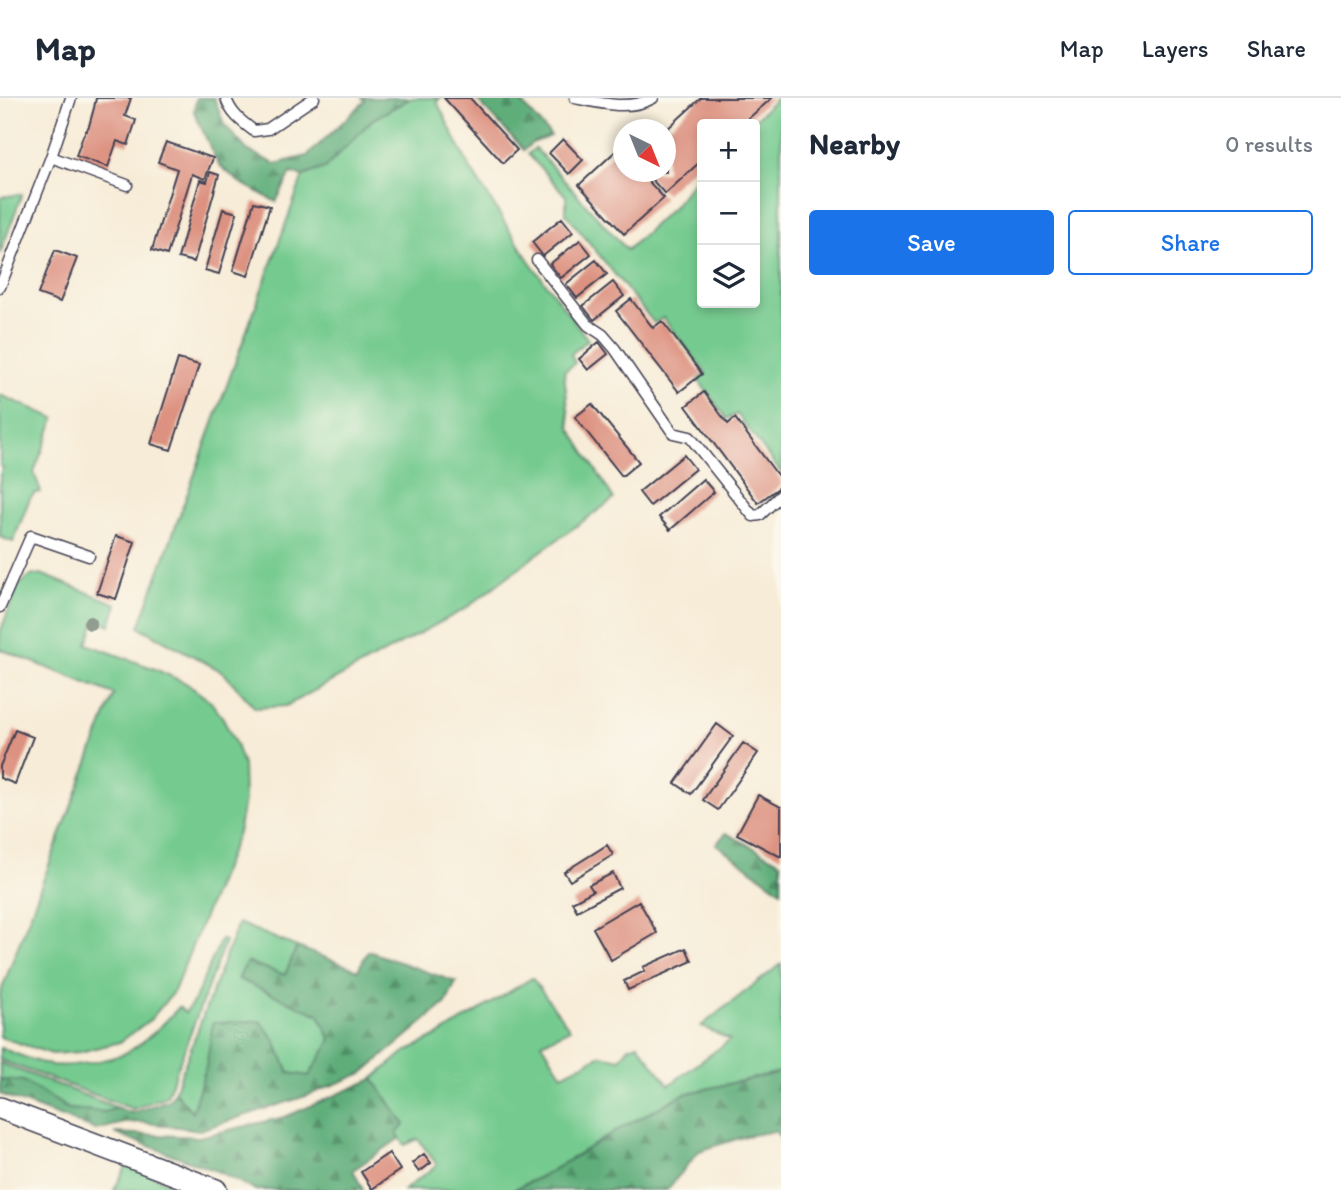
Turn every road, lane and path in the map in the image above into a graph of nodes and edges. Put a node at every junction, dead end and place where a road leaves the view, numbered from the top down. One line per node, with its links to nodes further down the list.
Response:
1 (71, 98): 6 (lane)
2 (226, 98): 3 (lane)
3 (314, 98)
4 (575, 98): 5 (lane)
5 (653, 98)
6 (51, 157): 7 (lane); 9 (lane)
7 (127, 185)
8 (537, 260): 10 (lane)
9 (0, 287)
10 (781, 495)
11 (89, 556): 12 (lane)
12 (0, 607)
13 (0, 1108): 14 (street)
14 (183, 1184): 15 (street)
15 (216, 1190)

